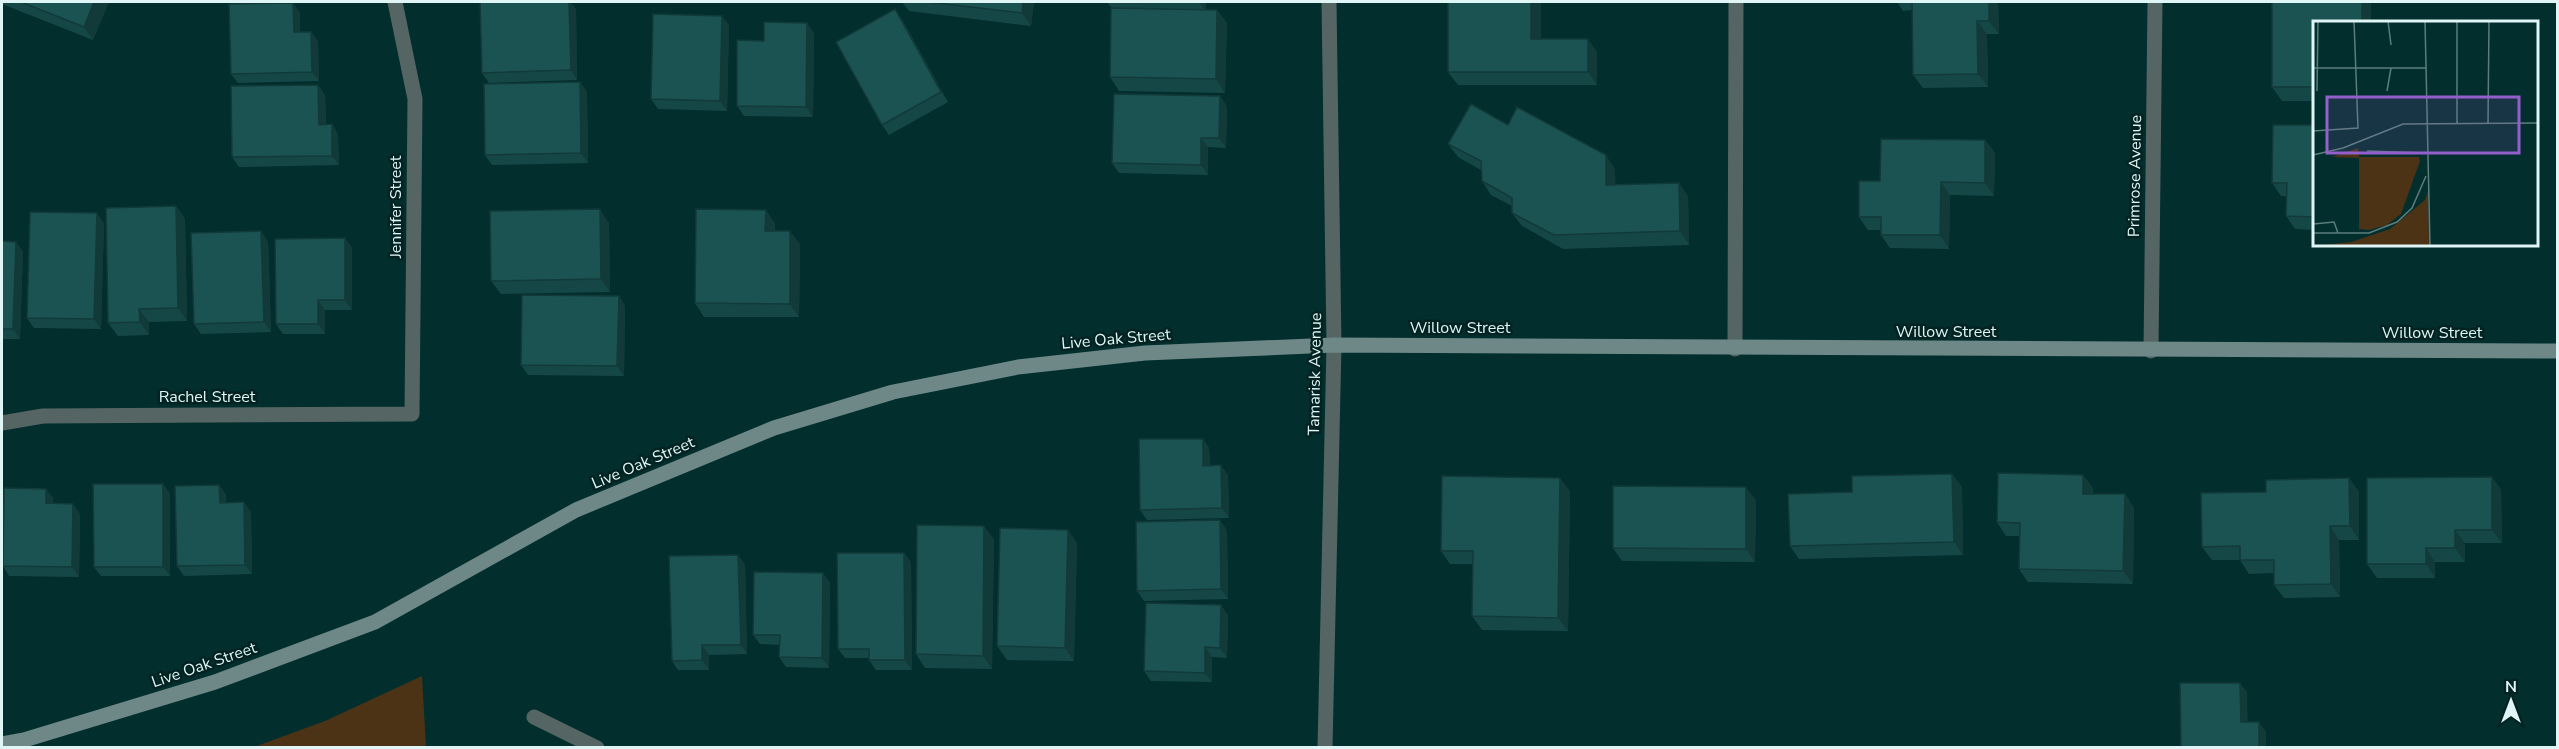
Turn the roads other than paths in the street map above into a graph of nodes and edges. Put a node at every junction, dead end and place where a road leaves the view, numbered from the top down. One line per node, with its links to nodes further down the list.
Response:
1 (395, 2): 9 (street, Jennifer Street)
2 (1329, 2): 5 (street, Tamarisk Avenue)
3 (1736, 2): 6 (street)
4 (2155, 2): 7 (street, Primrose Avenue)
5 (1334, 345): 6 (street, Willow Street); 12 (street, Live Oak Street); 14 (street, Tamarisk Avenue)
6 (1736, 349): 7 (street, Willow Street)
7 (2151, 351): 8 (street, Willow Street)
8 (2558, 351)
9 (412, 414): 10 (street, Rachel Street)
10 (2, 423)
11 (534, 717): 13 (street)
12 (2, 744)
13 (597, 747)
14 (1325, 747)

